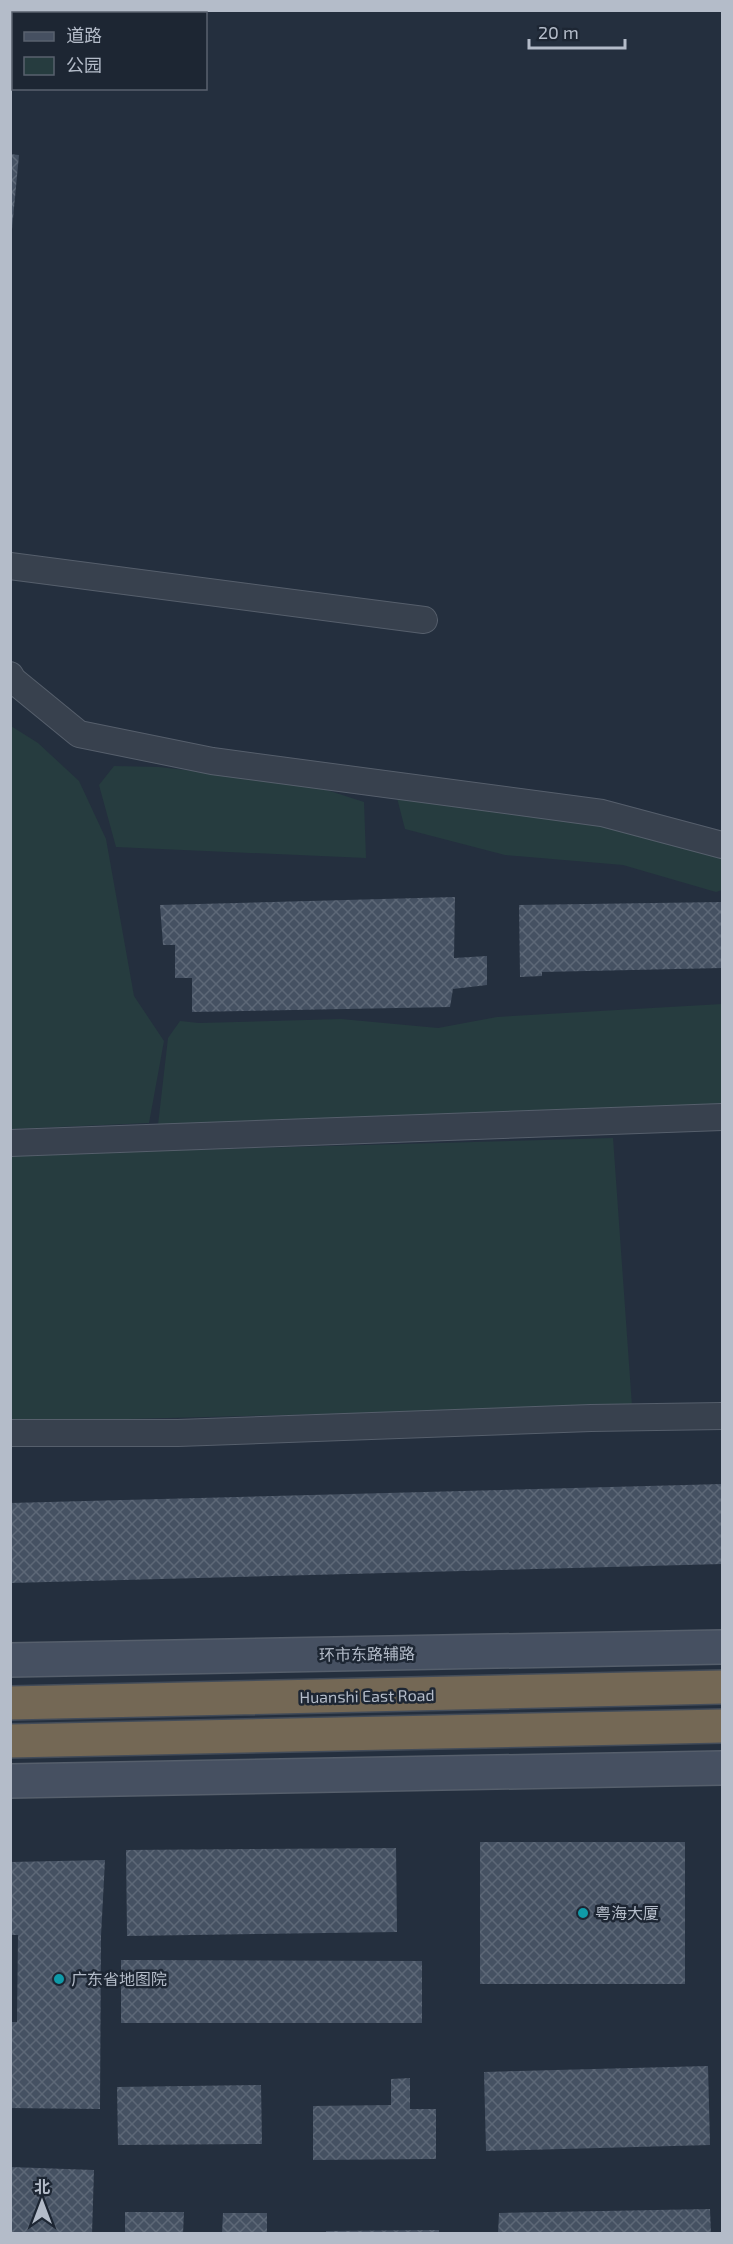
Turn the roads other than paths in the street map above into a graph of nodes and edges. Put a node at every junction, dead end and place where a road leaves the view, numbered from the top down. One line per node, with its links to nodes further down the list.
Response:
1 (10, 566): 2 (street)
2 (424, 620)
3 (10, 675): 4 (street)
4 (723, 845)
5 (723, 1117): 6 (street)
6 (10, 1143)
7 (723, 1416): 8 (street)
8 (10, 1433)
9 (723, 1647): 10 (main road, 环市东路辅路)
10 (10, 1660)
11 (723, 1687): 12 (highway, Huanshi East Road)
12 (10, 1703)
13 (723, 1726): 14 (highway)
14 (10, 1741)
15 (723, 1768): 16 (main road)
16 (10, 1781)

